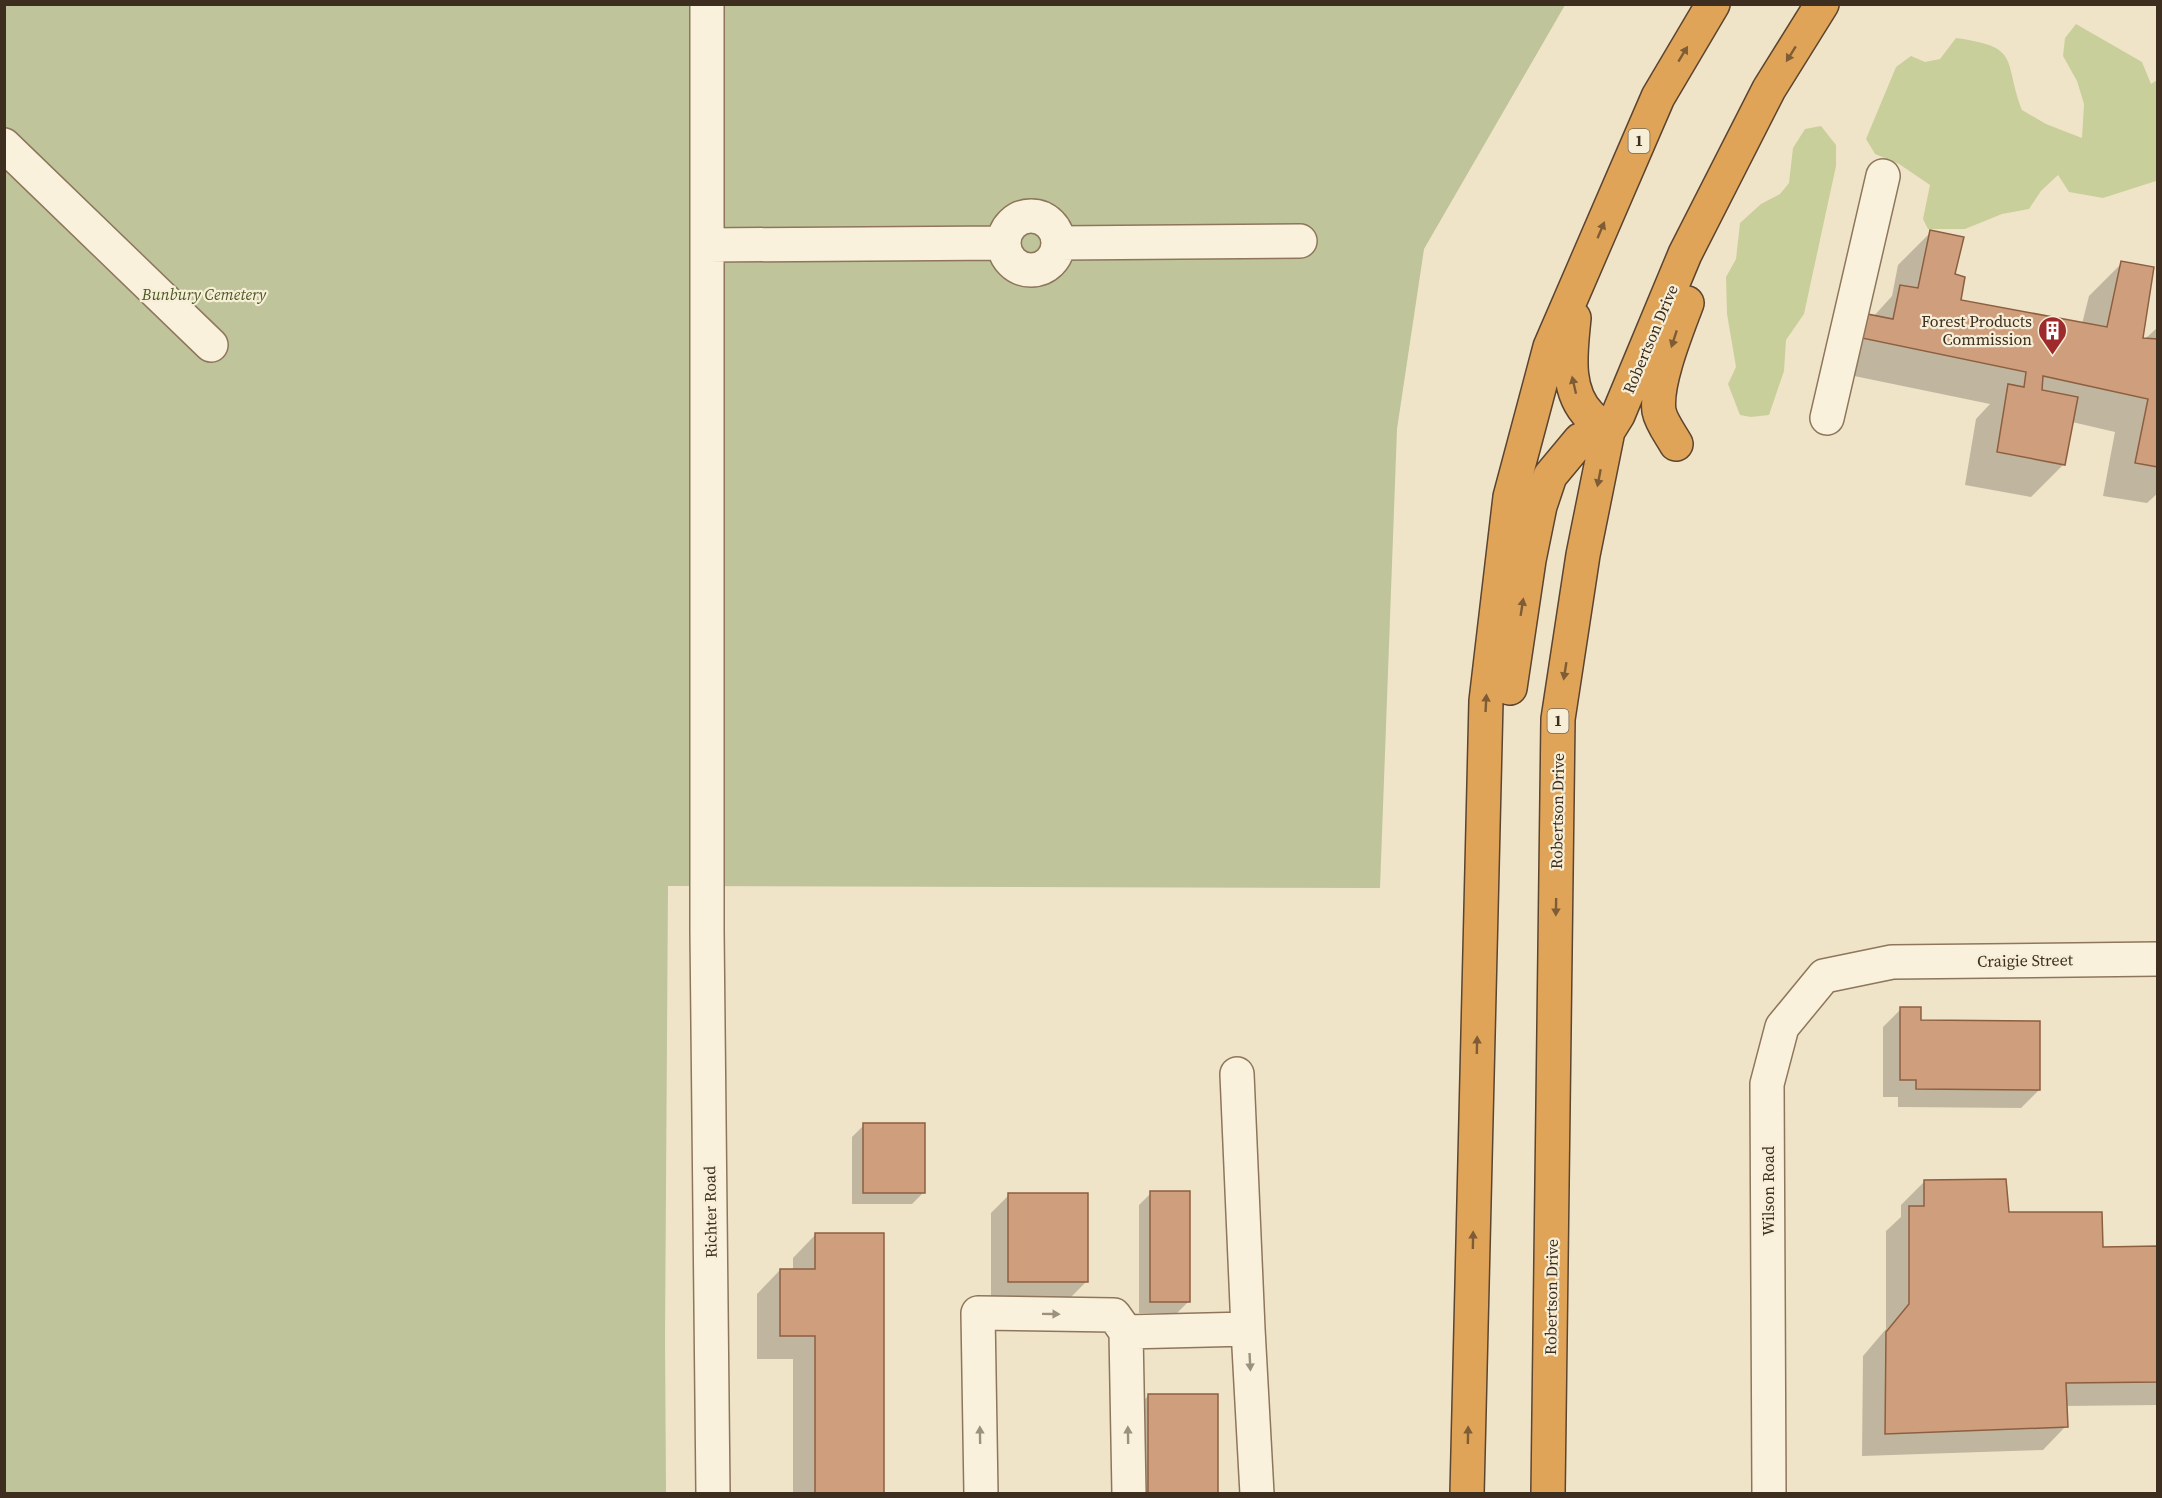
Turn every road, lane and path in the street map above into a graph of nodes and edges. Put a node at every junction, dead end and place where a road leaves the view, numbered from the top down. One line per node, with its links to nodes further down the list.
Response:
1 (707, 4): 8 (street, Richter Road)
2 (1713, 4): 9 (highway, 1, one-way to 2)
3 (1822, 4): 4 (highway, Robertson Drive / 1, one-way to 4)
4 (1750, 126): 12 (highway, Robertson Drive / 1); 13 (highway, one-way to 13)
5 (4, 145): 10 (street)
6 (1883, 176): 11 (street)
7 (1300, 241): 8 (street)
8 (707, 245): 20 (street, Richter Road)
9 (1577, 284): 12 (highway, one-way to 9); 14 (highway, 1, one-way to 9)
10 (211, 345)
11 (1827, 418)
12 (1608, 431): 14 (highway, one-way to 12); 25 (highway, Robertson Drive / 1, one-way to 25)
13 (1676, 444)
14 (1480, 935): 24 (highway, 1, one-way to 14)
15 (2157, 959): 16 (street, Craigie Street)
16 (1892, 962): 26 (street, Wilson Road)
17 (1237, 1074): 18 (street)
18 (1248, 1329): 19 (street); 23 (street, one-way to 23)
19 (1126, 1332): 21 (street, one-way to 19); 22 (street, one-way to 19)
20 (712, 1494)
21 (981, 1494)
22 (1129, 1494)
23 (1257, 1494)
24 (1467, 1494)
25 (1548, 1494)
26 (1769, 1494)

